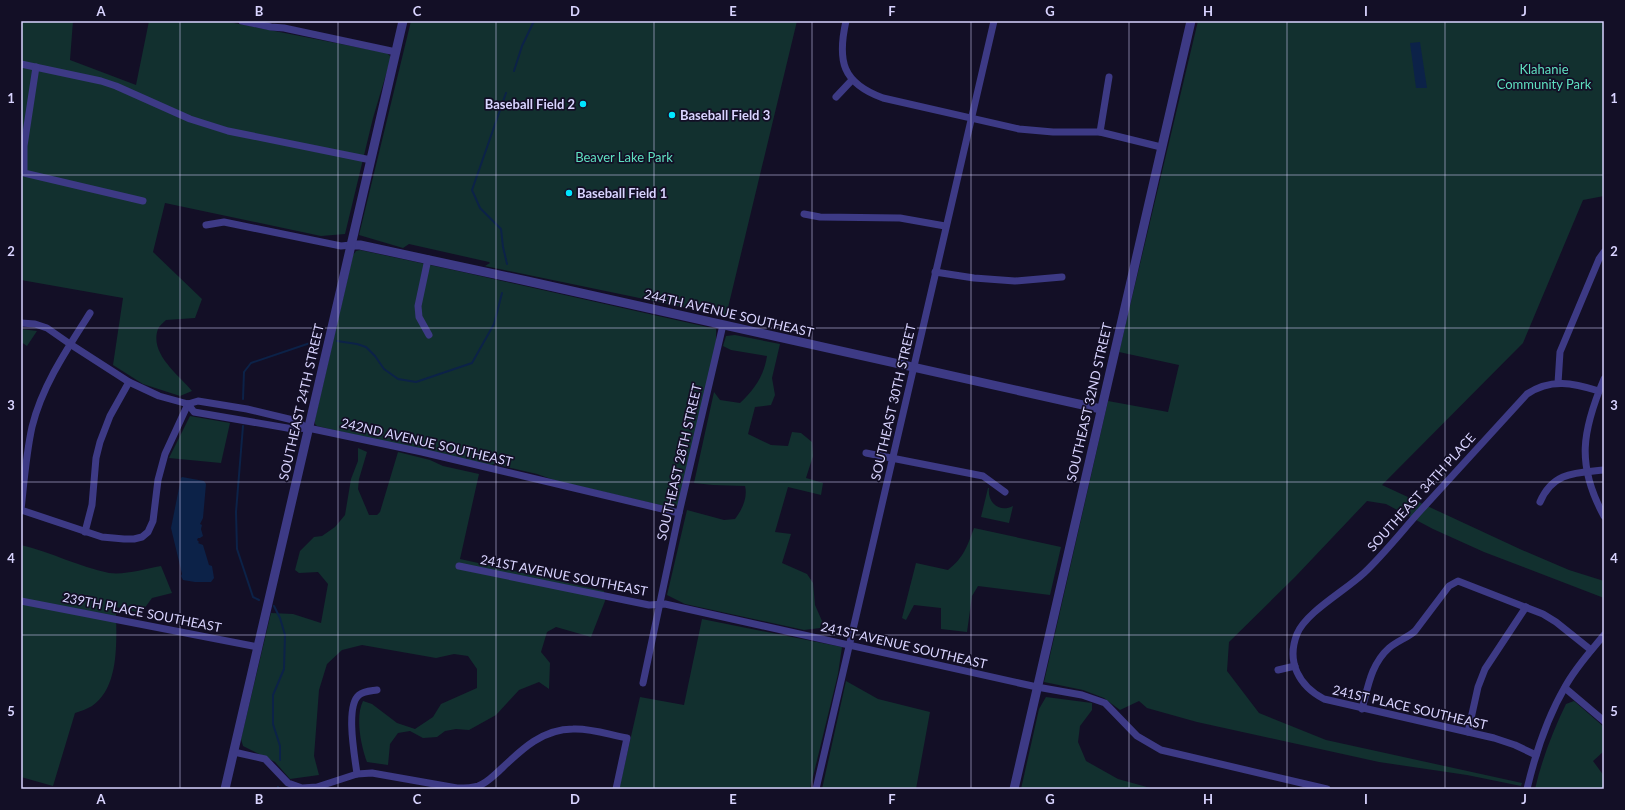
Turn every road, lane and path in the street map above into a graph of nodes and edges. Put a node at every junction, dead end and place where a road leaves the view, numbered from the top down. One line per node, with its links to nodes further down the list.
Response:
1 (242, 21): 6 (street)
2 (403, 21): 6 (street, SOUTHEAST 24TH STREET)
3 (846, 21): 10 (street)
4 (994, 21): 12 (street, SOUTHEAST 30TH STREET)
5 (1191, 21): 14 (street, SOUTHEAST 32ND STREET)
6 (396, 52): 15 (street, SOUTHEAST 24TH STREET)
7 (21, 64): 8 (street)
8 (36, 67): 15 (street); 16 (street)
9 (1109, 77): 13 (street)
10 (852, 80): 11 (street); 12 (street)
11 (836, 97)
12 (971, 117): 13 (street); 19 (street, SOUTHEAST 30TH STREET)
13 (1100, 132): 14 (street)
14 (1162, 147): 36 (street, SOUTHEAST 32ND STREET)
15 (371, 160): 20 (street, SOUTHEAST 24TH STREET)
16 (143, 202)
17 (804, 214): 19 (street)
18 (206, 225): 20 (street)
19 (945, 226): 23 (street, SOUTHEAST 30TH STREET)
20 (351, 246): 22 (street, 244TH AVENUE SOUTHEAST); 37 (street, SOUTHEAST 24TH STREET)
21 (1604, 252): 33 (street)
22 (428, 259): 27 (street, 244TH AVENUE SOUTHEAST); 28 (street)
23 (935, 272): 24 (street); 30 (street, SOUTHEAST 30TH STREET)
24 (1062, 277)
25 (90, 313): 29 (street)
26 (21, 323): 29 (street, 242ND AVENUE SOUTHEAST)
27 (723, 325): 30 (street, 244TH AVENUE SOUTHEAST); 45 (street, SOUTHEAST 28TH STREET)
28 (429, 335)
29 (70, 344): 32 (street, 242ND AVENUE SOUTHEAST); 44 (street)
30 (914, 367): 36 (street, 244TH AVENUE SOUTHEAST); 39 (street, SOUTHEAST 30TH STREET)
31 (1604, 379): 34 (street)
32 (129, 382): 35 (street, 242ND AVENUE SOUTHEAST); 47 (street)
33 (1558, 383): 34 (street, SOUTHEAST 34TH PLACE); 56 (street, SOUTHEAST 34TH PLACE)
34 (1599, 391): 41 (street)
35 (188, 404): 37 (street, 242ND AVENUE SOUTHEAST); 37 (street, 242ND AVENUE SOUTHEAST); 47 (street)
36 (1101, 409): 59 (street, SOUTHEAST 32ND STREET)
37 (308, 428): 45 (street, 242ND AVENUE SOUTHEAST); 54 (street, SOUTHEAST 24TH STREET)
38 (866, 453): 39 (street)
39 (892, 459): 42 (street); 53 (street, SOUTHEAST 30TH STREET)
40 (1604, 470): 41 (street)
41 (1586, 472): 43 (street); 46 (street)
42 (1005, 492)
43 (1540, 502)
44 (21, 510): 47 (street)
45 (678, 513): 50 (street, SOUTHEAST 28TH STREET)
46 (1604, 516)
47 (85, 532)
48 (458, 566): 50 (street, 241ST AVENUE SOUTHEAST)
49 (21, 601): 54 (street, 239TH PLACE SOUTHEAST)
50 (659, 604): 53 (street, 241ST AVENUE SOUTHEAST); 58 (street, SOUTHEAST 28TH STREET)
51 (1526, 607): 55 (street); 62 (street); 64 (street)
52 (1604, 635): 55 (street)
53 (850, 645): 59 (street, 241ST AVENUE SOUTHEAST); 70 (street, SOUTHEAST 30TH STREET)
54 (258, 646): 65 (street, SOUTHEAST 24TH STREET)
55 (1591, 650): 60 (street)
56 (1294, 664): 57 (street); 62 (street, 241ST PLACE SOUTHEAST)
57 (1278, 670)
58 (643, 683)
59 (1037, 687): 71 (street, SOUTHEAST 32ND STREET); 72 (street, 241ST AVENUE SOUTHEAST)
60 (1565, 688): 63 (street); 66 (street)
61 (377, 690): 67 (street)
62 (1362, 709): 64 (street, 241ST PLACE SOUTHEAST)
63 (1604, 721)
64 (1468, 732): 66 (street, 241ST PLACE SOUTHEAST)
65 (234, 752): 67 (street); 68 (street, SOUTHEAST 24TH STREET)
66 (1536, 756): 73 (street)
67 (357, 774): 69 (street)
68 (225, 789)
69 (616, 789)
70 (816, 789)
71 (1014, 789)
72 (1327, 789)
73 (1527, 789)

